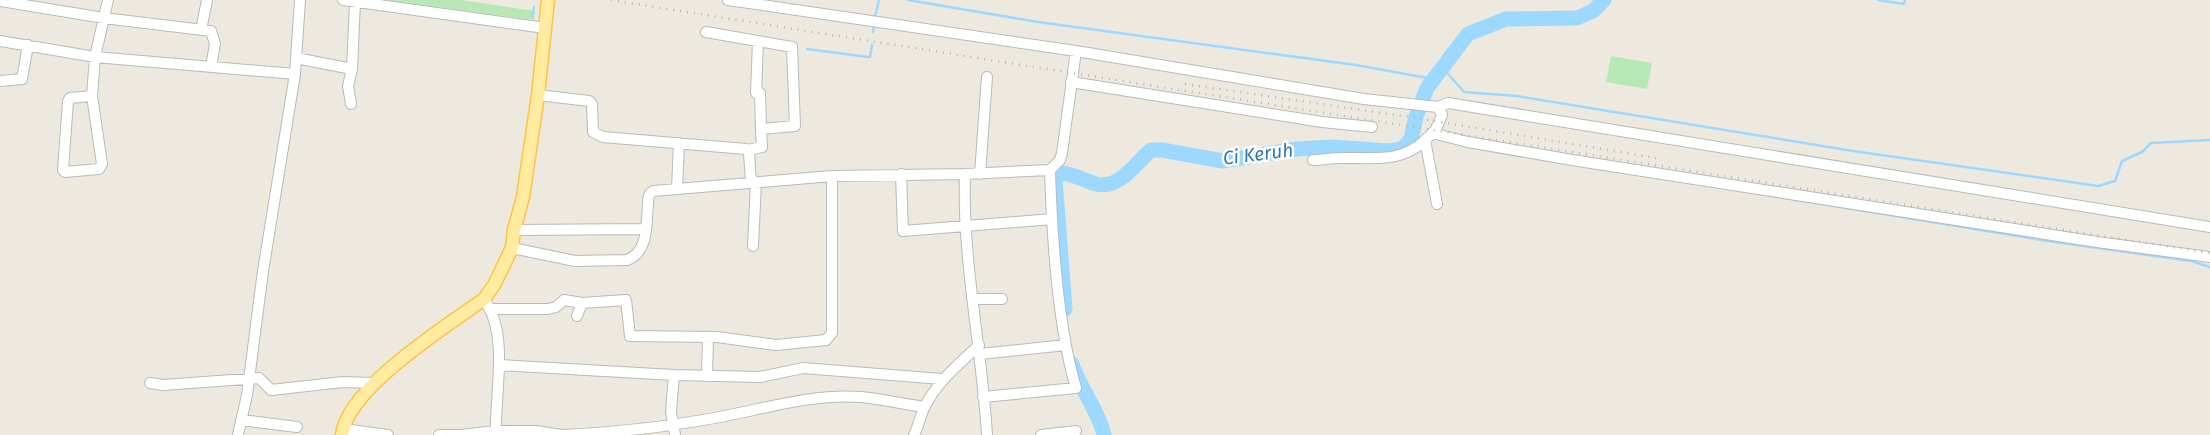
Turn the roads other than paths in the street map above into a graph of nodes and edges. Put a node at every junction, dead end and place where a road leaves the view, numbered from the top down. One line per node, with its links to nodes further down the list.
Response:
1 (108, 0): 12 (street)
2 (207, 0): 14 (street)
3 (300, 0): 21 (street)
4 (343, 0): 10 (street)
5 (548, 0): 13 (main road)
6 (728, 0): 9 (street)
7 (815, 0): 11 (street)
8 (0, 1): 12 (street)
9 (748, 1): 11 (street)
10 (355, 2): 13 (street); 23 (street)
11 (813, 12): 19 (street)
12 (104, 18): 14 (street); 20 (street)
13 (546, 28): 28 (main road)
14 (201, 30): 22 (street)
15 (706, 32): 17 (street)
16 (0, 41): 18 (street)
17 (758, 41): 33 (street); 33 (street)
18 (28, 45): 20 (street); 26 (street)
19 (1076, 51): 27 (street); 31 (street)
20 (95, 57): 22 (street); 29 (street)
21 (296, 58): 23 (street); 24 (street)
22 (211, 67): 24 (street)
23 (352, 69): 30 (street)
24 (295, 74): 65 (street)
25 (987, 77): 41 (street)
26 (0, 81)
27 (1071, 82): 32 (street); 38 (street)
28 (538, 95): 35 (street); 50 (main road)
29 (92, 96): 29 (street)
30 (351, 104)
31 (1438, 107): 34 (street); 48 (street)
32 (1372, 127)
33 (761, 129): 36 (street)
34 (1429, 137): 37 (street); 45 (street); 53 (street)
35 (679, 143): 36 (street); 44 (street)
36 (748, 150): 43 (street)
37 (1313, 160)
38 (1050, 170): 41 (street); 46 (street)
39 (901, 174): 40 (street); 42 (street); 47 (street)
40 (965, 174): 41 (street); 47 (street)
41 (980, 174)
42 (832, 176): 43 (street); 59 (street)
43 (753, 182): 44 (street); 51 (street)
44 (678, 189): 49 (street)
45 (1437, 204)
46 (1052, 219): 47 (street); 60 (street)
47 (967, 225): 54 (street)
48 (2210, 227)
49 (646, 228): 50 (street); 52 (street)
50 (514, 230): 52 (main road)
51 (753, 246)
52 (512, 248): 57 (main road)
53 (2210, 257)
54 (972, 299): 55 (street); 61 (street)
55 (1002, 299)
56 (582, 303): 57 (street); 58 (street); 59 (street)
57 (487, 304): 62 (street); 68 (main road)
58 (577, 316)
59 (708, 337): 64 (street)
60 (1066, 345): 61 (street); 69 (street)
61 (980, 349): 66 (street); 69 (street)
62 (499, 365): 63 (street); 74 (street)
63 (674, 375): 64 (street); 72 (street)
64 (707, 376): 66 (street)
65 (249, 379): 67 (street); 68 (street); 71 (street)
66 (942, 379): 70 (street)
67 (150, 383)
68 (372, 383): 76 (main road)
69 (983, 397): 85 (street)
70 (924, 407): 72 (street); 84 (street)
71 (241, 420): 73 (street); 78 (street)
72 (673, 424): 82 (street); 83 (street)
73 (297, 427)
74 (496, 431): 77 (street); 81 (street)
75 (1076, 431): 86 (street)
76 (342, 432): 79 (street)
77 (509, 433): 82 (street)
78 (238, 435)
79 (388, 435)
80 (439, 435): 81 (street)
81 (461, 435)
82 (563, 435)
83 (675, 435)
84 (914, 435)
85 (987, 435)
86 (1041, 435)

